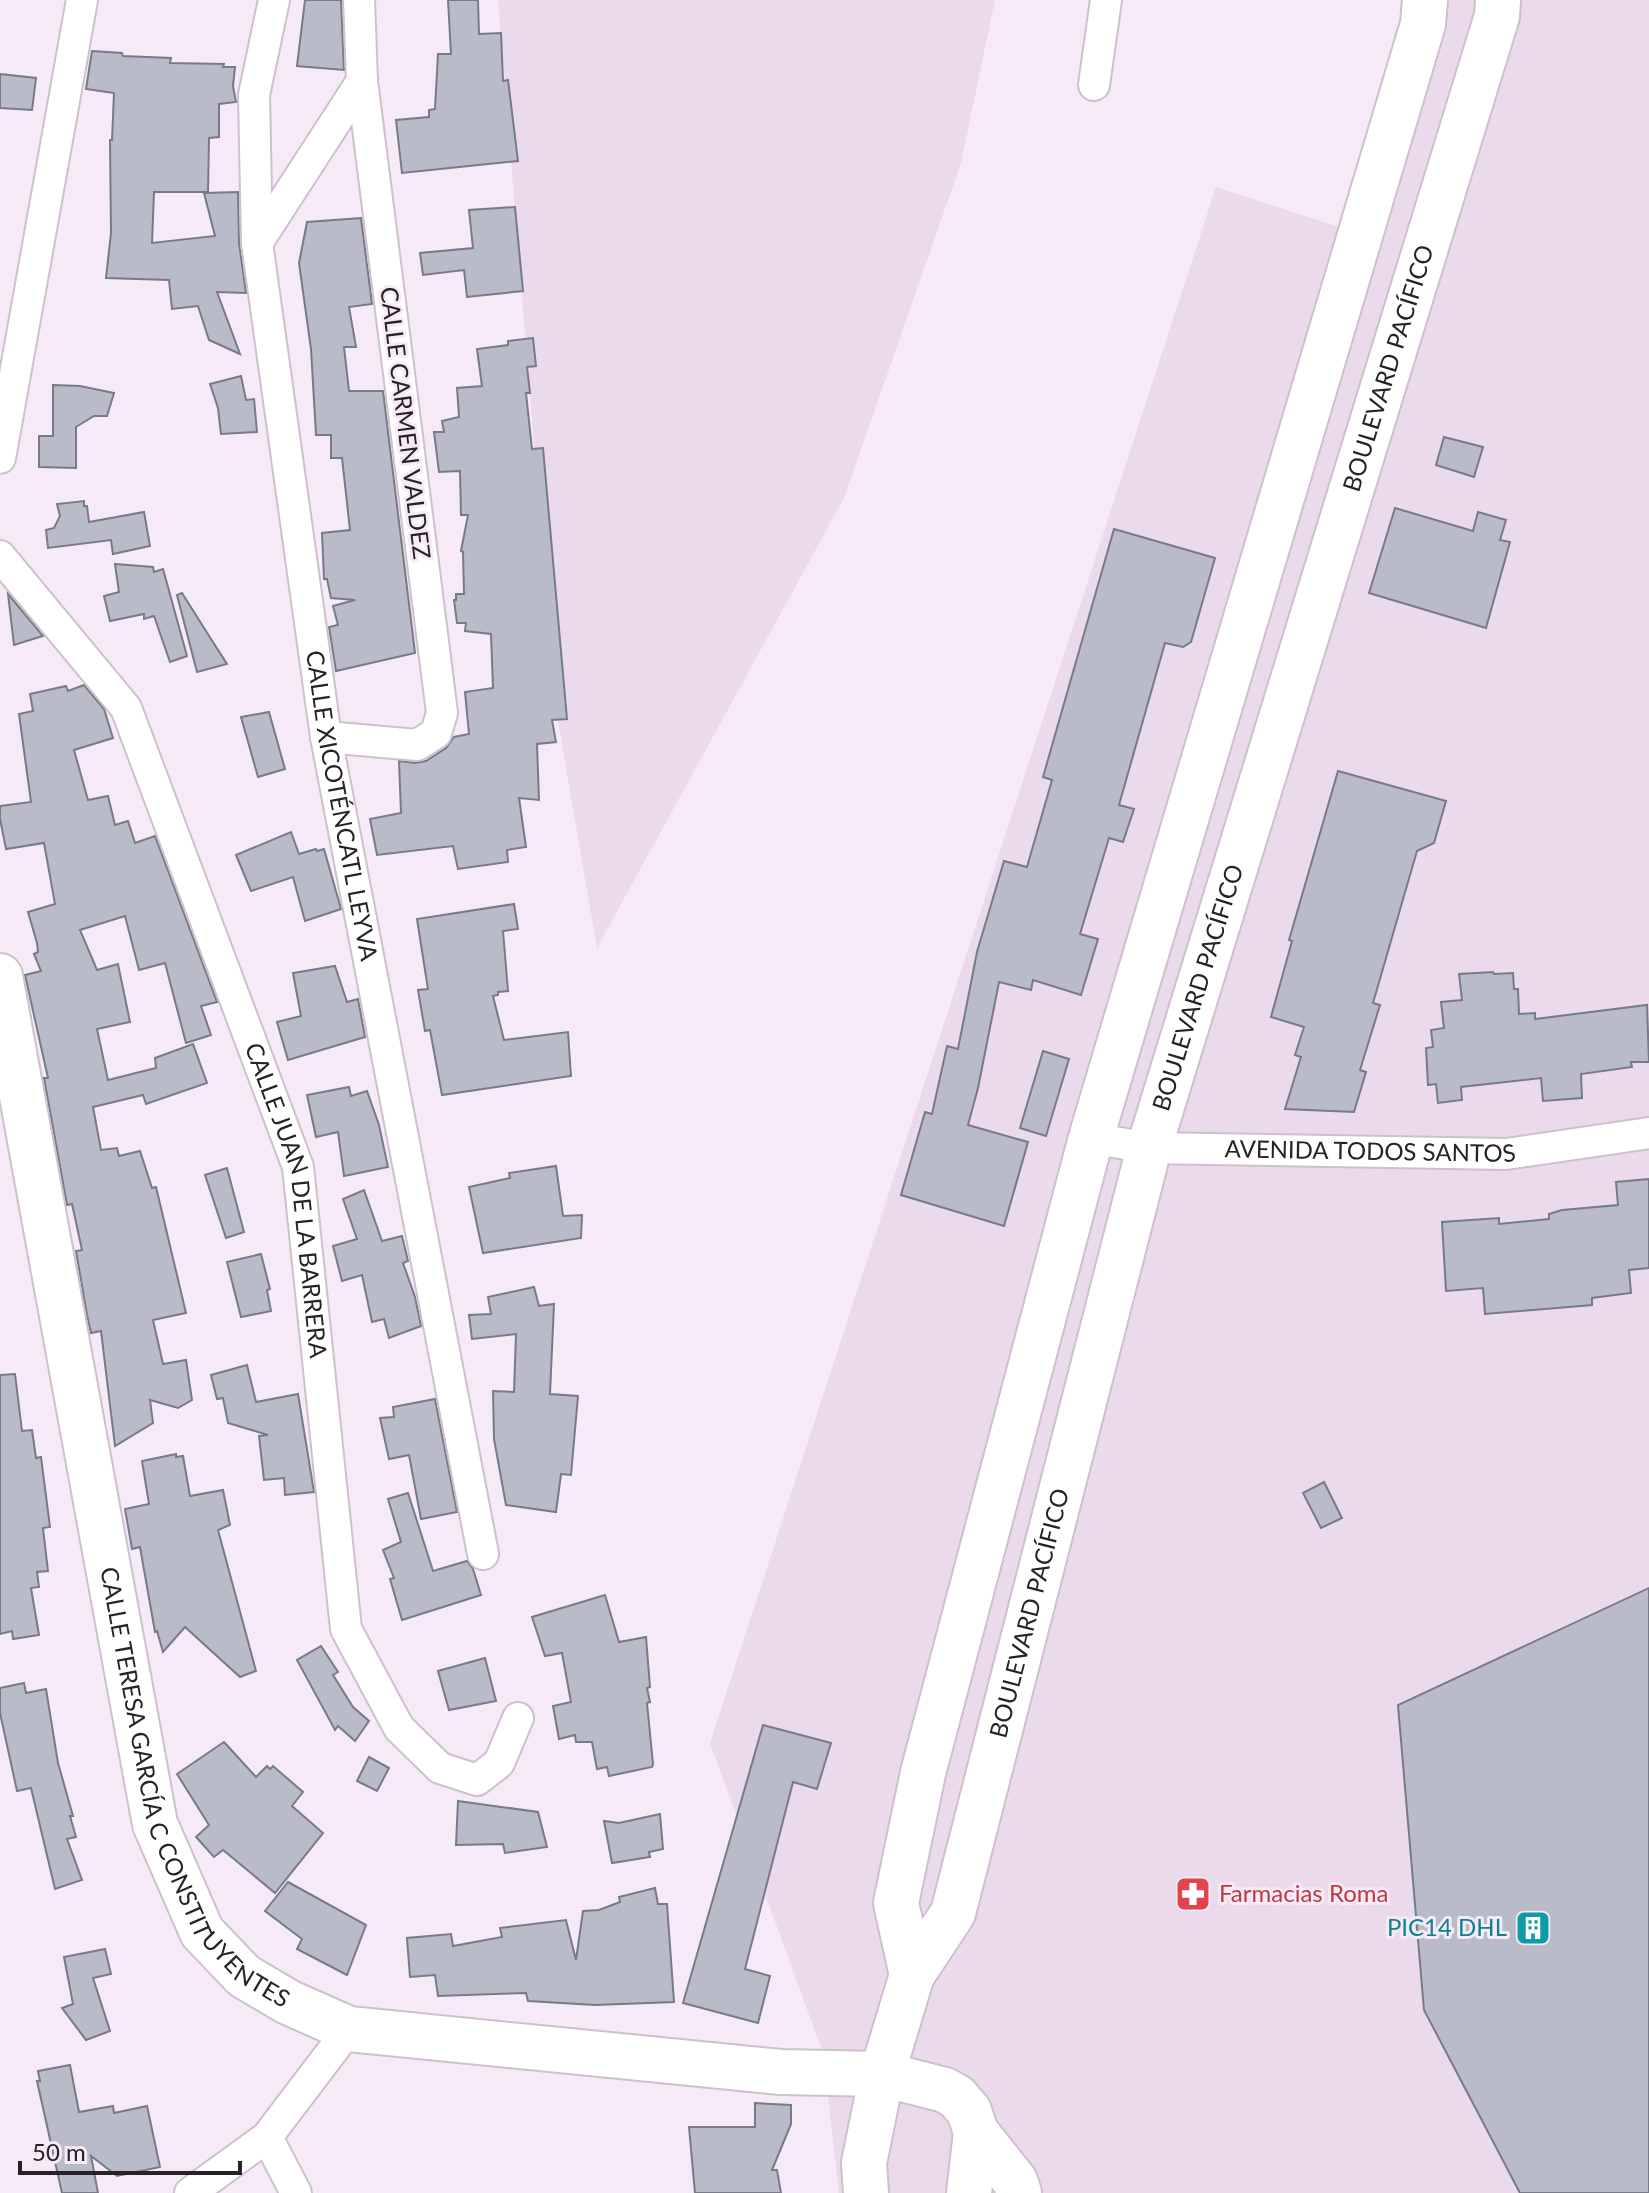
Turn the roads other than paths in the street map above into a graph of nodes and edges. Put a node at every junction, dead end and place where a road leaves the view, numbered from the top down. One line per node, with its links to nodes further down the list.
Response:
1 (82, 0): 10 (street)
2 (274, 0): 9 (street, CALLE XICOTÉNCATL LEYVA)
3 (359, 0): 7 (street, CALLE CARMEN VALDEZ)
4 (1106, 0): 8 (street)
5 (1425, 0): 15 (main road, BOULEVARD PACÍFICO)
6 (1498, 0): 16 (main road, BOULEVARD PACÍFICO)
7 (362, 81): 9 (street); 12 (street, CALLE CARMEN VALDEZ)
8 (1094, 85)
9 (257, 243): 12 (street, CALLE XICOTÉNCATL LEYVA)
10 (0, 458)
11 (0, 556): 18 (street, CALLE JUAN DE LA BARRERA)
12 (326, 737): 17 (street, CALLE XICOTÉNCATL LEYVA)
13 (0, 976): 20 (main road, CALLE TERESA GARCÍA C CONSTITUYENTES)
14 (1649, 1133): 16 (street, AVENIDA TODOS SANTOS)
15 (1091, 1138): 16 (street, AVENIDA TODOS SANTOS); 19 (main road, BOULEVARD PACÍFICO)
16 (1149, 1148): 19 (main road, BOULEVARD PACÍFICO)
17 (483, 1554)
18 (518, 1718)
19 (912, 1975): 21 (main road, BOULEVARD PACÍFICO)
20 (349, 2029): 21 (main road, CALLE TERESA GARCÍA C CONSTITUYENTES); 23 (street)
21 (882, 2074): 22 (main road, CALLE TERESA GARCÍA C CONSTITUYENTES); 26 (main road, BOULEVARD PACÍFICO)
22 (976, 2132): 27 (main road); 28 (main road, CALLE TERESA GARCÍA C CONSTITUYENTES)
23 (267, 2137): 24 (street); 25 (street)
24 (190, 2193)
25 (296, 2193)
26 (866, 2193)
27 (969, 2193)
28 (1019, 2193)

